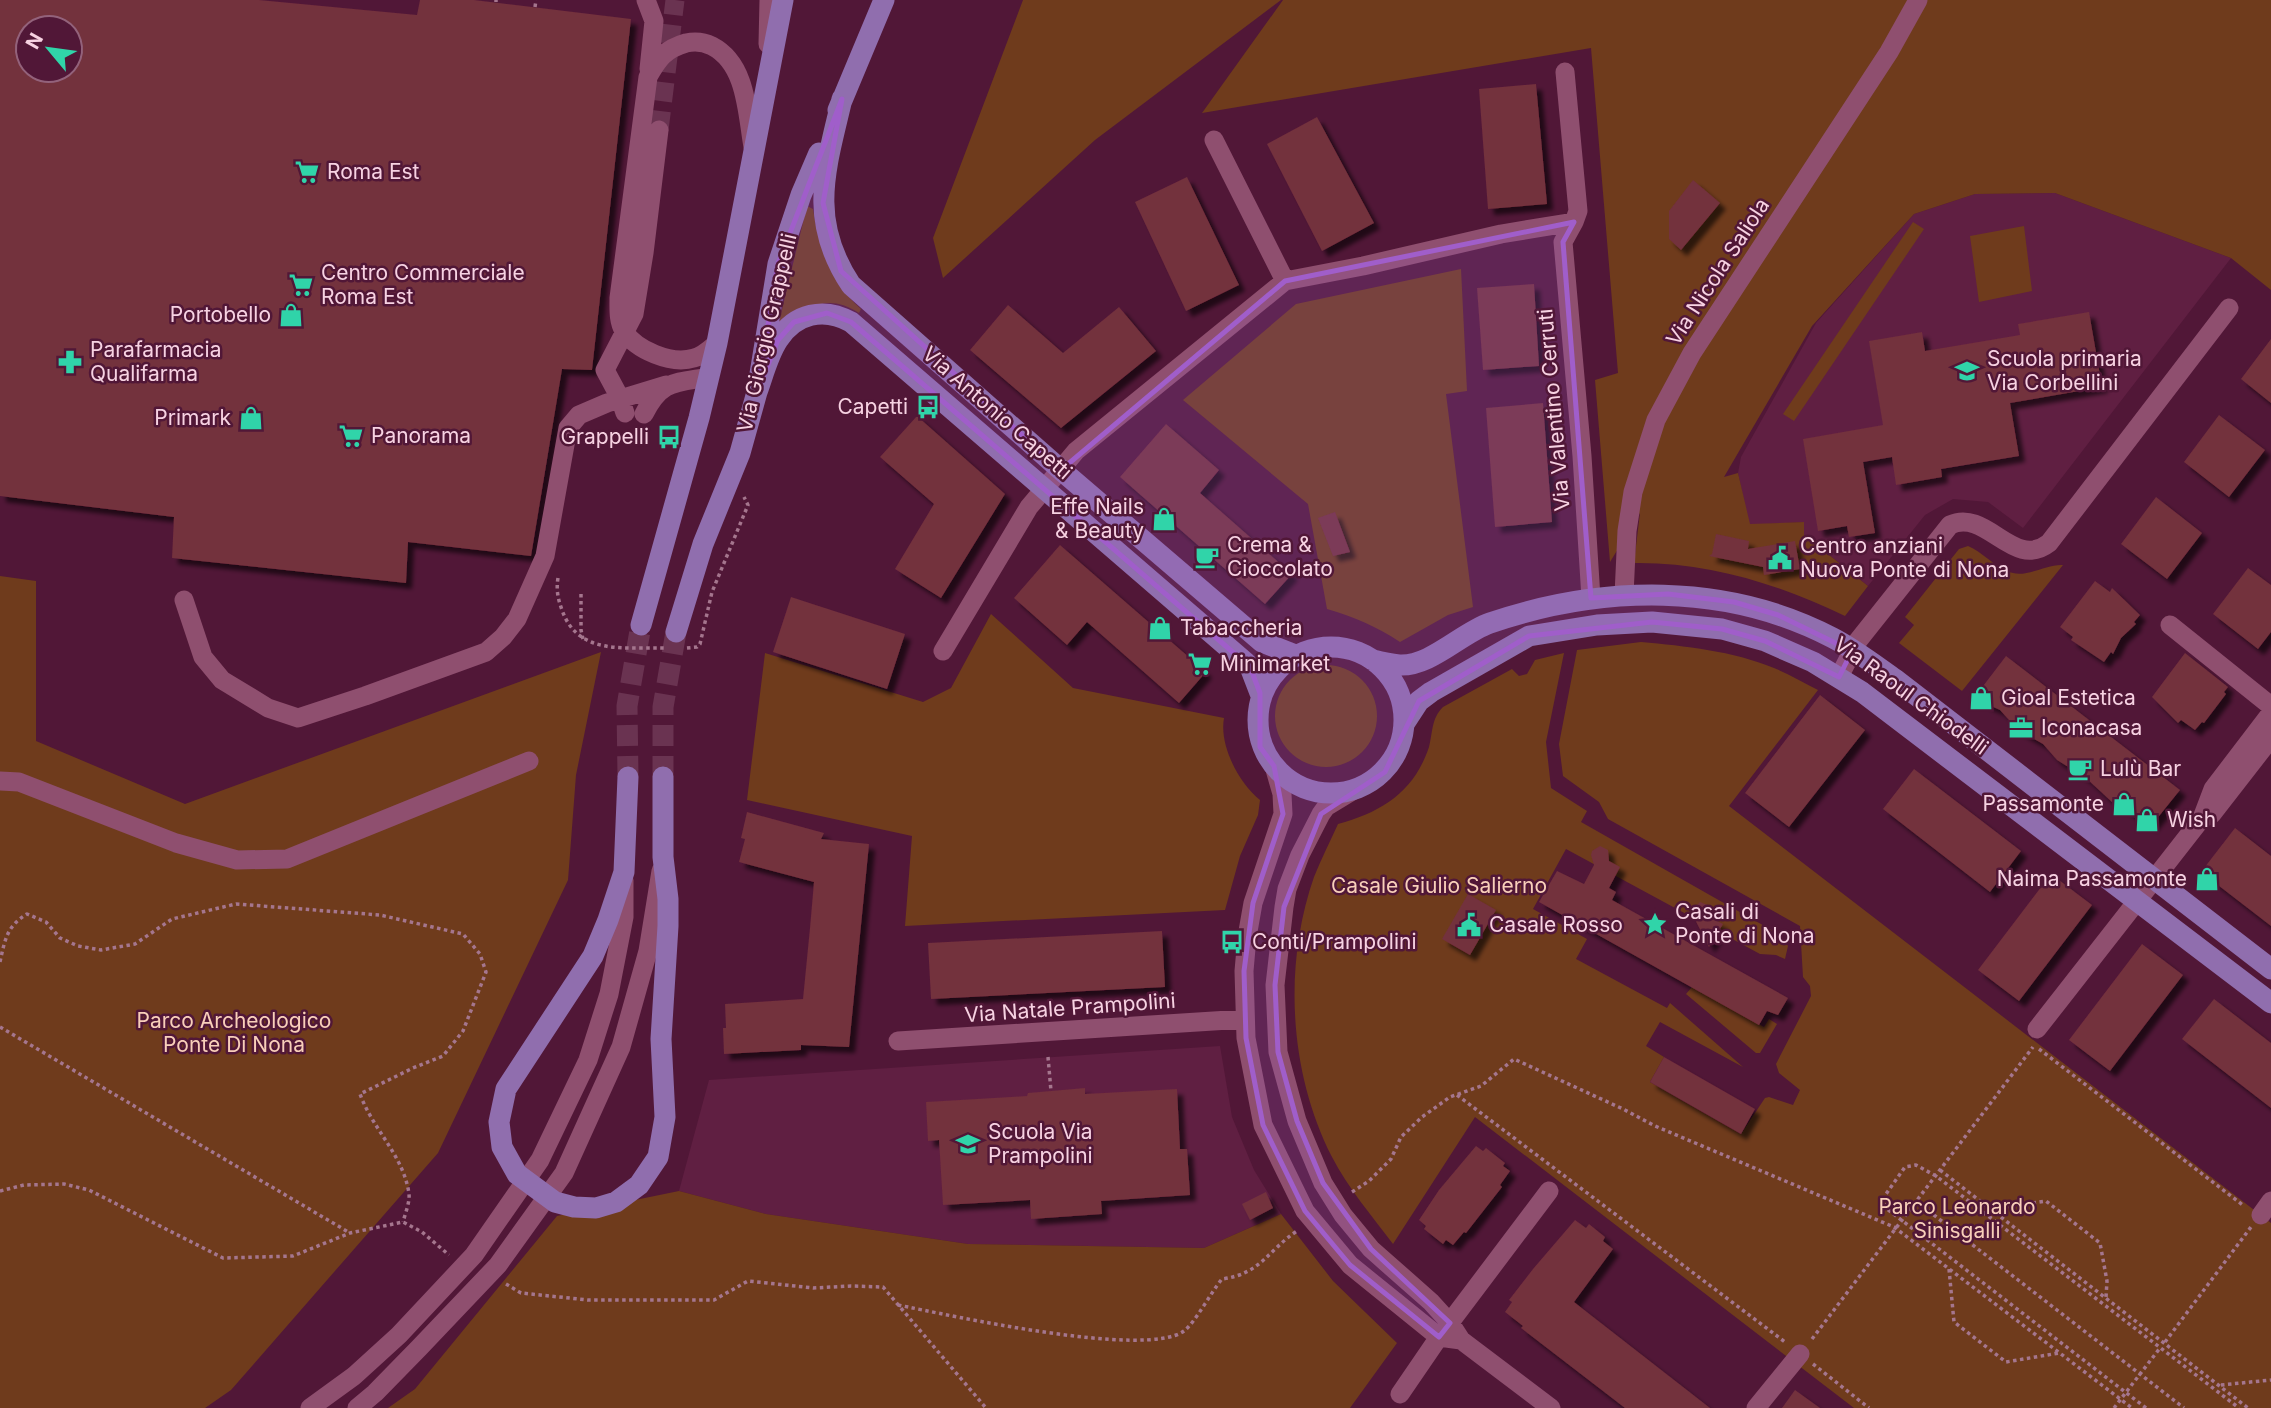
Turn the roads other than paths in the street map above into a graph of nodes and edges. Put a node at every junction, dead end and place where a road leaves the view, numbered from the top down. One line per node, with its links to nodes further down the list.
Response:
1 (646, 0): 7 (street)
2 (769, 0): 8 (street)
3 (783, 0): 8 (main road)
4 (884, 0): 9 (main road, Via Giorgio Grappelli)
5 (1918, 0): 24 (street, Via Nicola Saliola)
6 (1565, 72): 13 (street, Via Valentino Cerruti)
7 (648, 77): 12 (street); 16 (street)
8 (766, 85): 12 (main road)
9 (842, 99): 20 (main road, Via Giorgio Grappelli); 22 (main road, Via Antonio Capetti)
10 (659, 130): 16 (street)
11 (1214, 140): 14 (street)
12 (753, 147): 17 (main road)
13 (1574, 222): 14 (street); 25 (street, Via Valentino Cerruti)
14 (1285, 281): 22 (street)
15 (2229, 308): 31 (street)
16 (625, 332): 17 (street); 21 (street)
17 (717, 343): 18 (main road)
18 (709, 377): 19 (street); 27 (main road)
19 (666, 385): 21 (street); 21 (street)
20 (757, 392): 23 (main road, Via Antonio Capetti); 29 (main road, Via Giorgio Grappelli)
21 (630, 408): 26 (street)
22 (1061, 470): 23 (street); 32 (main road, Via Antonio Capetti)
23 (1044, 488): 30 (street, Via Antonio Capetti); 35 (main road, Via Antonio Capetti)
24 (1624, 595): 25 (main road, Via Raoul Chiodelli); 31 (main road, Via Raoul Chiodelli)
25 (1591, 598): 33 (main road, Via Raoul Chiodelli)
26 (184, 600)
27 (640, 625)
28 (2170, 625): 36 (street)
29 (676, 632)
30 (943, 651)
31 (1852, 651): 34 (street); 49 (main road, Via Raoul Chiodelli)
32 (1298, 656): 33 (main road); 35 (main road)
33 (1373, 660): 38 (main road)
34 (1839, 677): 38 (main road, Via Raoul Chiodelli); 50 (main road, Via Raoul Chiodelli)
35 (1260, 693): 41 (main road)
36 (2271, 706)
37 (2271, 713): 46 (street)
38 (1404, 724): 45 (main road)
39 (2271, 738): 46 (street)
40 (529, 761): 44 (street)
41 (1273, 766): 45 (main road); 53 (street)
42 (628, 777): 48 (main road)
43 (663, 777): 47 (main road)
44 (0, 780)
45 (1359, 787): 54 (street)
46 (2202, 818): 49 (street)
47 (663, 856): 48 (main road); 62 (street)
48 (624, 873): 61 (street)
49 (2155, 879): 50 (street); 51 (main road, Via Raoul Chiodelli)
50 (2137, 902): 52 (main road, Via Raoul Chiodelli); 55 (street)
51 (2271, 969)
52 (2271, 1003)
53 (1246, 1029): 54 (street, Via Natale Prampolini); 56 (street, Via Natale Prampolini); 58 (street)
54 (1277, 1035): 58 (street)
55 (2036, 1037)
56 (898, 1041)
57 (1549, 1191): 58 (street)
58 (1445, 1329): 60 (street); 63 (street)
59 (1800, 1354): 64 (street)
60 (1400, 1394)
61 (310, 1408)
62 (357, 1408)
63 (1551, 1408)
64 (1756, 1408)

